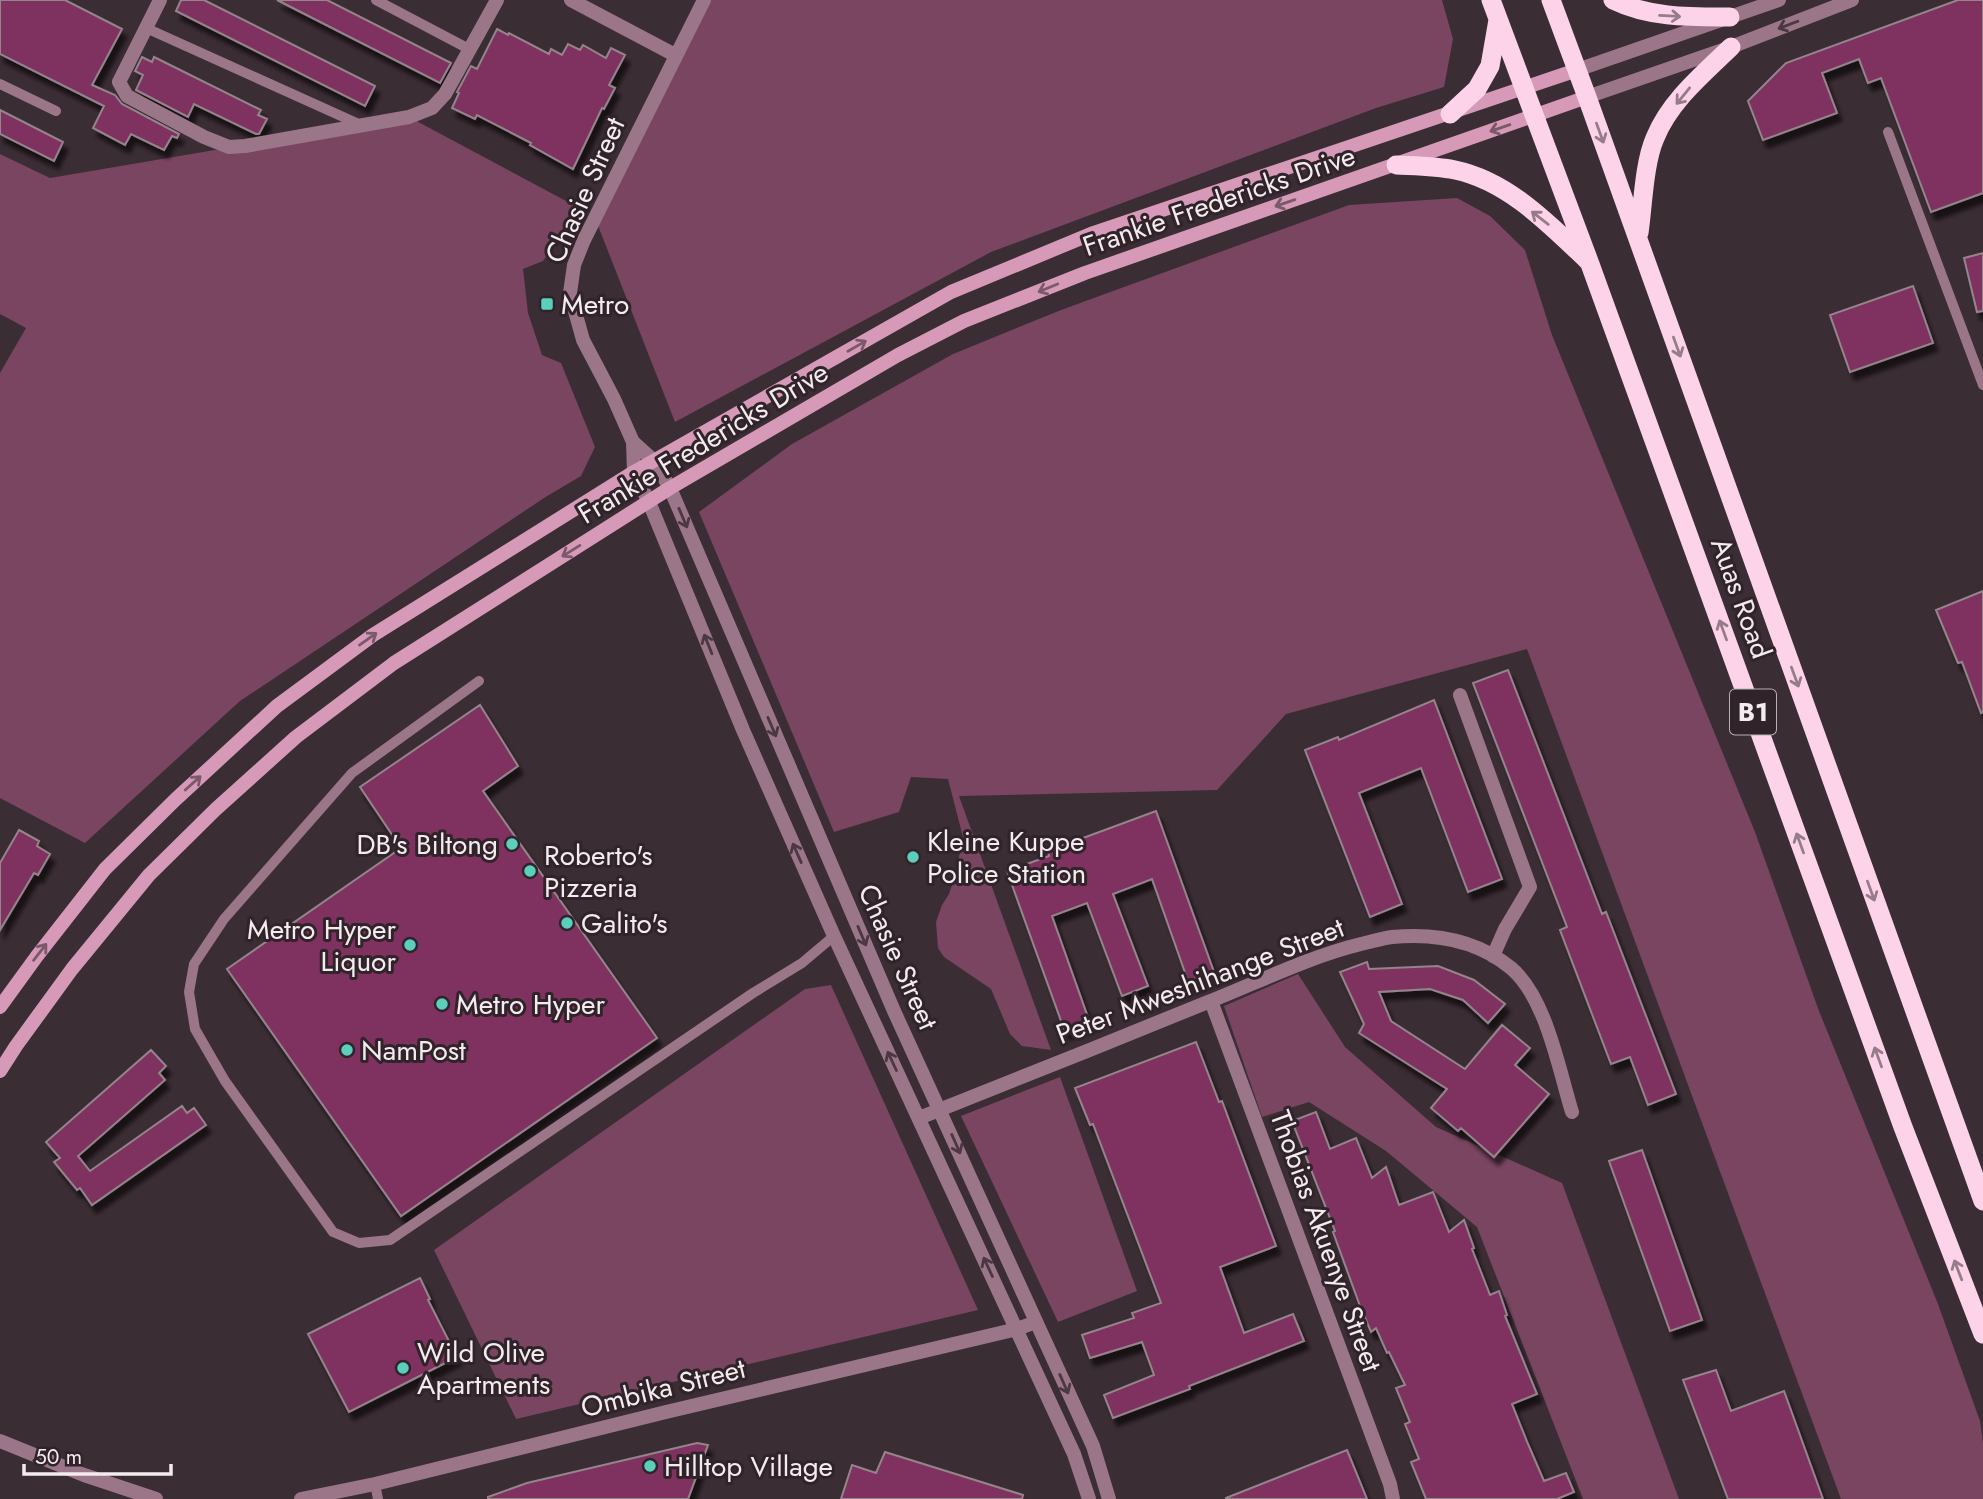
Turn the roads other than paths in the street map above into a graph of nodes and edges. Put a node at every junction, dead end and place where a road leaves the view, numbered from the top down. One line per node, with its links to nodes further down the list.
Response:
1 (160, 0): 13 (street)
2 (376, 0): 15 (lane)
3 (498, 0): 15 (street)
4 (571, 0): 16 (street)
5 (704, 0): 16 (street, Chasie Street)
6 (1491, 0): 12 (highway, Auas Road / B1)
7 (1551, 0): 17 (highway, Auas Road / B1)
8 (1613, 0): 11 (highway, one-way to 11)
9 (1779, 0): 11 (street)
10 (1852, 0): 14 (street, one-way to 14)
11 (1730, 17): 17 (street)
12 (1498, 20): 19 (highway, Auas Road / B1); 22 (highway)
13 (146, 28): 24 (lane); 24 (street)
14 (1731, 47): 20 (street); 27 (highway, one-way to 27)
15 (469, 49): 24 (street)
16 (675, 55): 30 (street, Chasie Street)
17 (1577, 70): 19 (main road, Frankie Fredericks Drive); 20 (highway, Auas Road / B1)
18 (0, 84): 21 (lane)
19 (1525, 88): 22 (main road, Frankie Fredericks Drive); 23 (highway, Auas Road / B1)
20 (1587, 97): 23 (main road, Frankie Fredericks Drive); 27 (highway, Auas Road / B1, one-way to 27)
21 (56, 111)
22 (1450, 114): 31 (main road, Frankie Fredericks Drive, one-way to 22)
23 (1535, 116): 26 (main road, Frankie Fredericks Drive, one-way to 26); 28 (highway, Auas Road / B1)
24 (361, 125)
25 (1888, 132): 29 (lane)
26 (1396, 165): 28 (highway, one-way to 26); 33 (main road, Frankie Fredericks Drive, one-way to 33)
27 (1638, 239): 45 (highway, Auas Road / B1, one-way to 45)
28 (1590, 264): 48 (highway, Auas Road / B1, one-way to 28)
29 (1983, 385)
30 (633, 442): 31 (street, Chasie Street); 32 (street, Chasie Street)
31 (654, 461): 32 (main road, Frankie Fredericks Drive); 33 (street, Chasie Street)
32 (634, 472): 34 (street, Chasie Street); 40 (main road, Frankie Fredericks Drive, one-way to 32)
33 (670, 488): 34 (main road, Frankie Fredericks Drive); 42 (street, Chasie Street, one-way to 42)
34 (649, 502): 37 (street, Chasie Street, one-way to 34); 41 (main road, Frankie Fredericks Drive, one-way to 41)
35 (479, 681): 37 (lane)
36 (1461, 695): 38 (street)
37 (834, 936): 44 (street, Chasie Street, one-way to 37)
38 (1493, 956): 39 (street, Peter Mweshihange Street); 43 (street, Peter Mweshihange Street)
39 (1211, 1001): 42 (street, Peter Mweshihange Street); 56 (street, Thobias Akuenye Street)
40 (0, 1007)
41 (0, 1071)
42 (941, 1110): 44 (street, Peter Mweshihange Street); 46 (street, Chasie Street, one-way to 46)
43 (1572, 1112)
44 (919, 1118): 47 (street, Chasie Street, one-way to 44)
45 (1983, 1201)
46 (1036, 1322): 47 (street, Ombika Street); 55 (street, Chasie Street, one-way to 55)
47 (1017, 1329): 50 (street, Ombika Street); 54 (street, Chasie Street)
48 (1983, 1334)
49 (0, 1441): 51 (street)
50 (375, 1484): 52 (street, Ombika Street); 53 (lane)
51 (156, 1499)
52 (301, 1499)
53 (378, 1499)
54 (1089, 1499)
55 (1109, 1499)
56 (1393, 1499)

